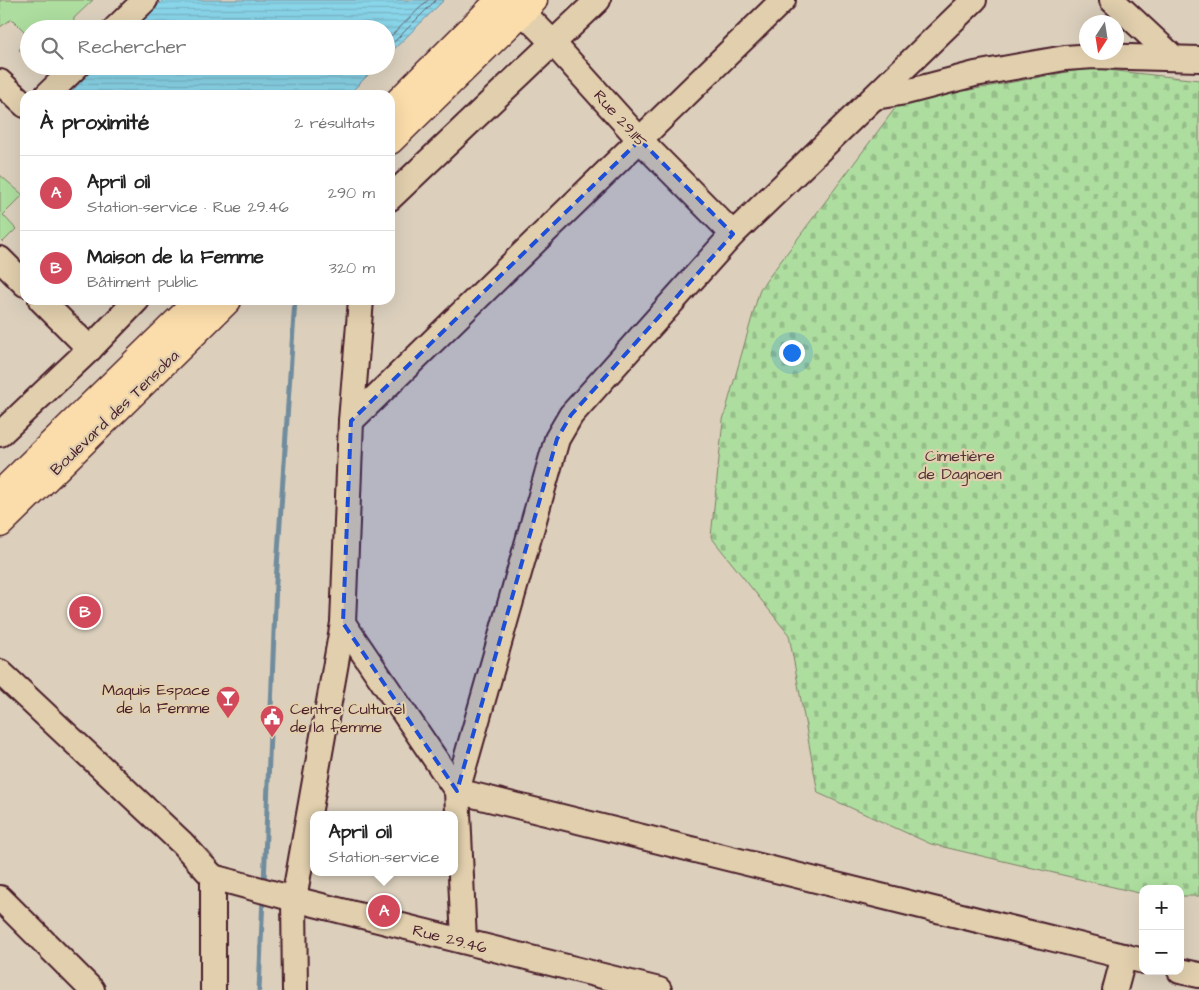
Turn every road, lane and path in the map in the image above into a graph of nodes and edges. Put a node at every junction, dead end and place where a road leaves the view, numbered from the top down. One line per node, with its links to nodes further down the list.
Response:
1 (145, 0): 7 (street)
2 (598, 0): 8 (street)
3 (783, 0): 18 (street)
4 (974, 0): 14 (street)
5 (1112, 0): 9 (street)
6 (517, 3): 8 (street, Rue 29.115); 16 (main road); 17 (main road)
7 (124, 20)
8 (553, 43): 18 (street, Rue 29.115); 19 (street)
9 (1173, 57): 10 (street); 14 (street)
10 (1199, 59)
11 (68, 75): 13 (street)
12 (0, 82): 15 (street)
13 (52, 90)
14 (875, 97): 20 (street)
15 (20, 100)
16 (395, 107)
17 (395, 135)
18 (640, 140): 20 (street, Rue 29.115); 29 (street)
19 (395, 193)
20 (733, 234): 35 (street)
21 (0, 259): 22 (street)
22 (20, 279)
23 (46, 305): 28 (street)
24 (132, 305): 28 (street)
25 (195, 305): 31 (main road, Boulevard des Tensoba)
26 (222, 305): 32 (main road, Boulevard des Tensoba)
27 (361, 305): 29 (street)
28 (90, 348): 30 (street)
29 (351, 421): 33 (street)
30 (0, 434)
31 (0, 495)
32 (0, 523)
33 (343, 623): 35 (street); 40 (street)
34 (0, 672): 38 (street)
35 (457, 791): 36 (street); 42 (street)
36 (458, 811)
37 (458, 812): 41 (street)
38 (213, 877): 40 (street, Rue 29.46); 47 (street)
39 (0, 898): 46 (street)
40 (294, 899): 41 (street, Rue 29.46); 48 (street)
41 (464, 941): 45 (street, Rue 29.46)
42 (1133, 959): 50 (street)
43 (1184, 972): 44 (street)
44 (1199, 975)
45 (631, 986): 49 (street, Rue 29.46)
46 (92, 990)
47 (213, 990)
48 (295, 990)
49 (659, 990)
50 (1115, 990)

